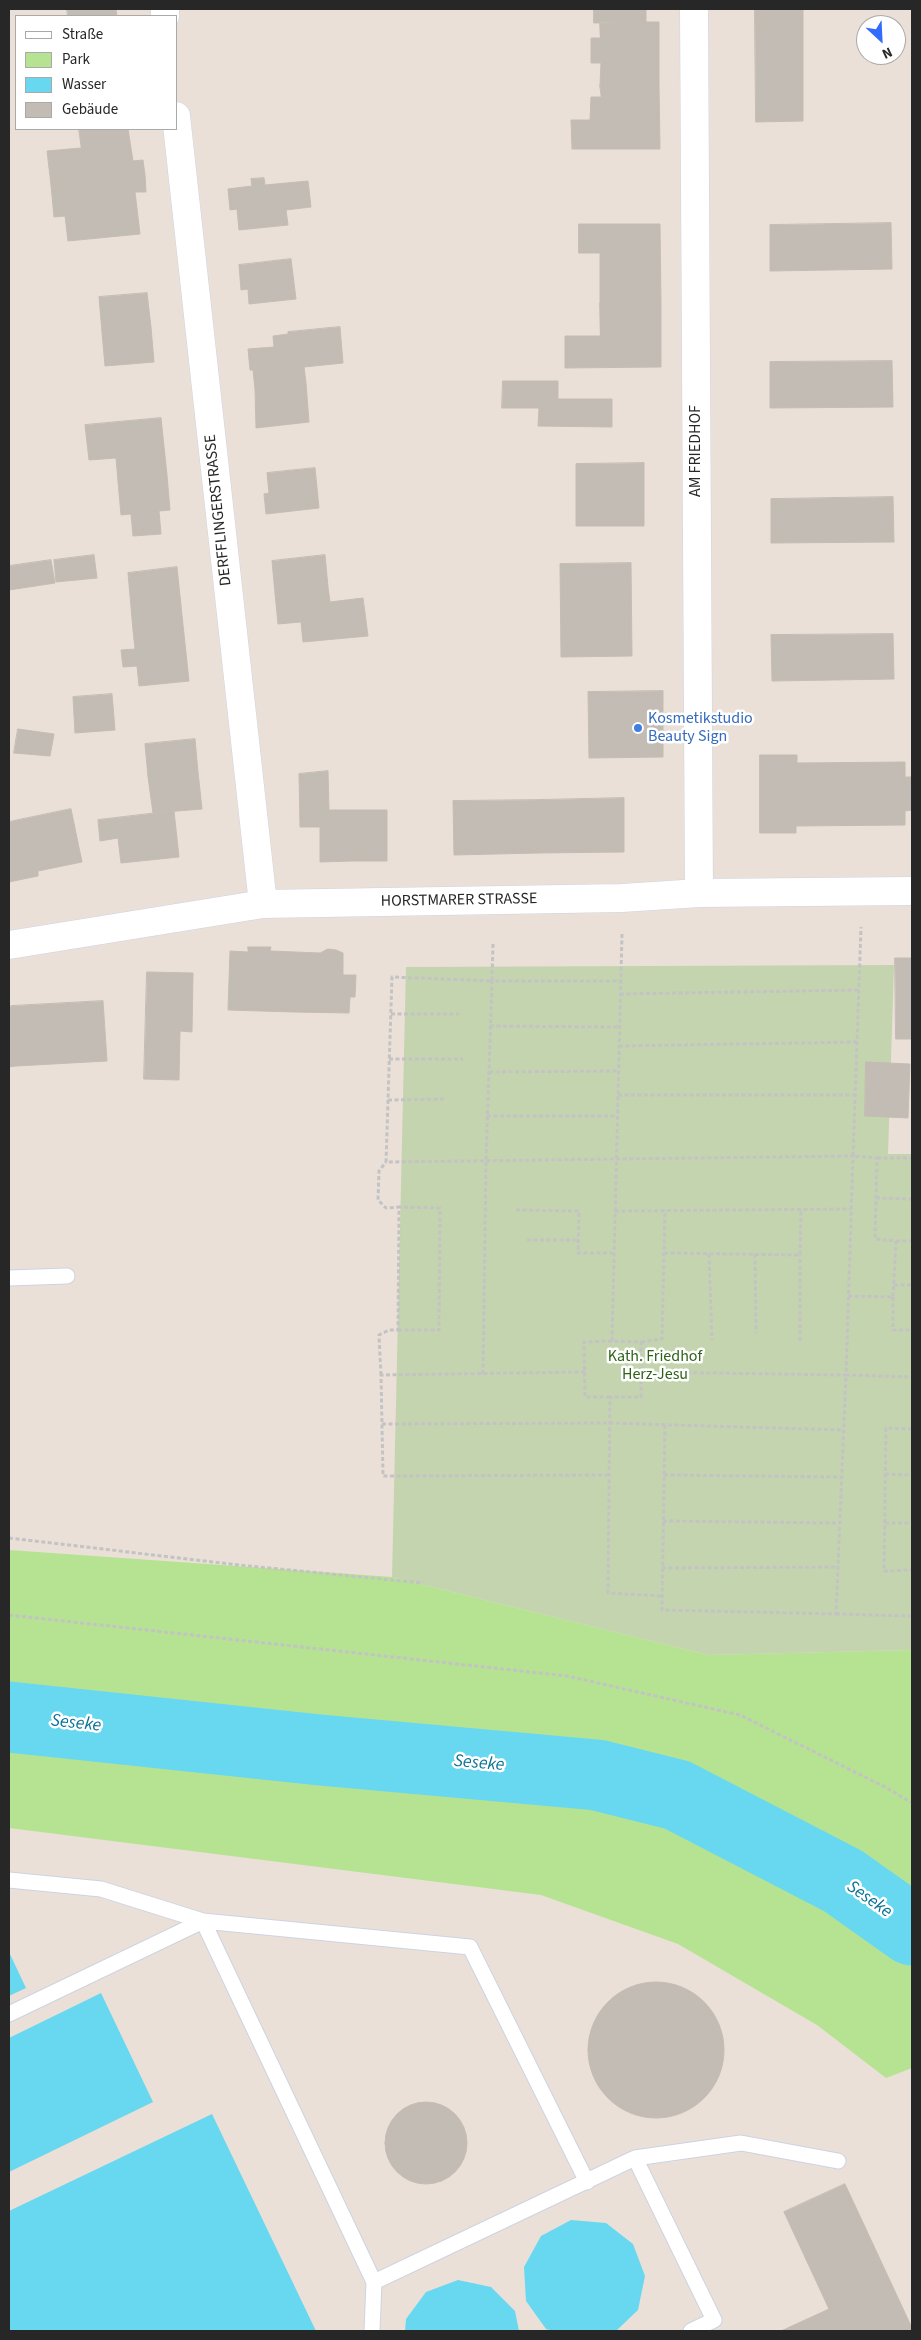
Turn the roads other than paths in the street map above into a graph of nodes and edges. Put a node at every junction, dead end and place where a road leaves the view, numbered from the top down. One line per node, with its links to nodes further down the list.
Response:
1 (694, 9): 4 (street, AM FRIEDHOF)
2 (178, 130): 5 (street, DERFFLINGERSTRASSE)
3 (912, 891): 4 (street, HORSTMARER STRASSE)
4 (699, 893): 5 (street, HORSTMARER STRASSE)
5 (263, 904): 6 (street, HORSTMARER STRASSE)
6 (9, 945)
7 (67, 1276): 8 (lane)
8 (9, 1278)
9 (9, 1880): 10 (lane)
10 (203, 1921): 11 (lane); 14 (lane); 15 (lane)
11 (9, 2014)
12 (635, 2158): 13 (lane); 14 (lane); 17 (lane)
13 (838, 2161)
14 (587, 2182): 15 (lane)
15 (374, 2282): 16 (lane)
16 (372, 2331)
17 (691, 2331)

